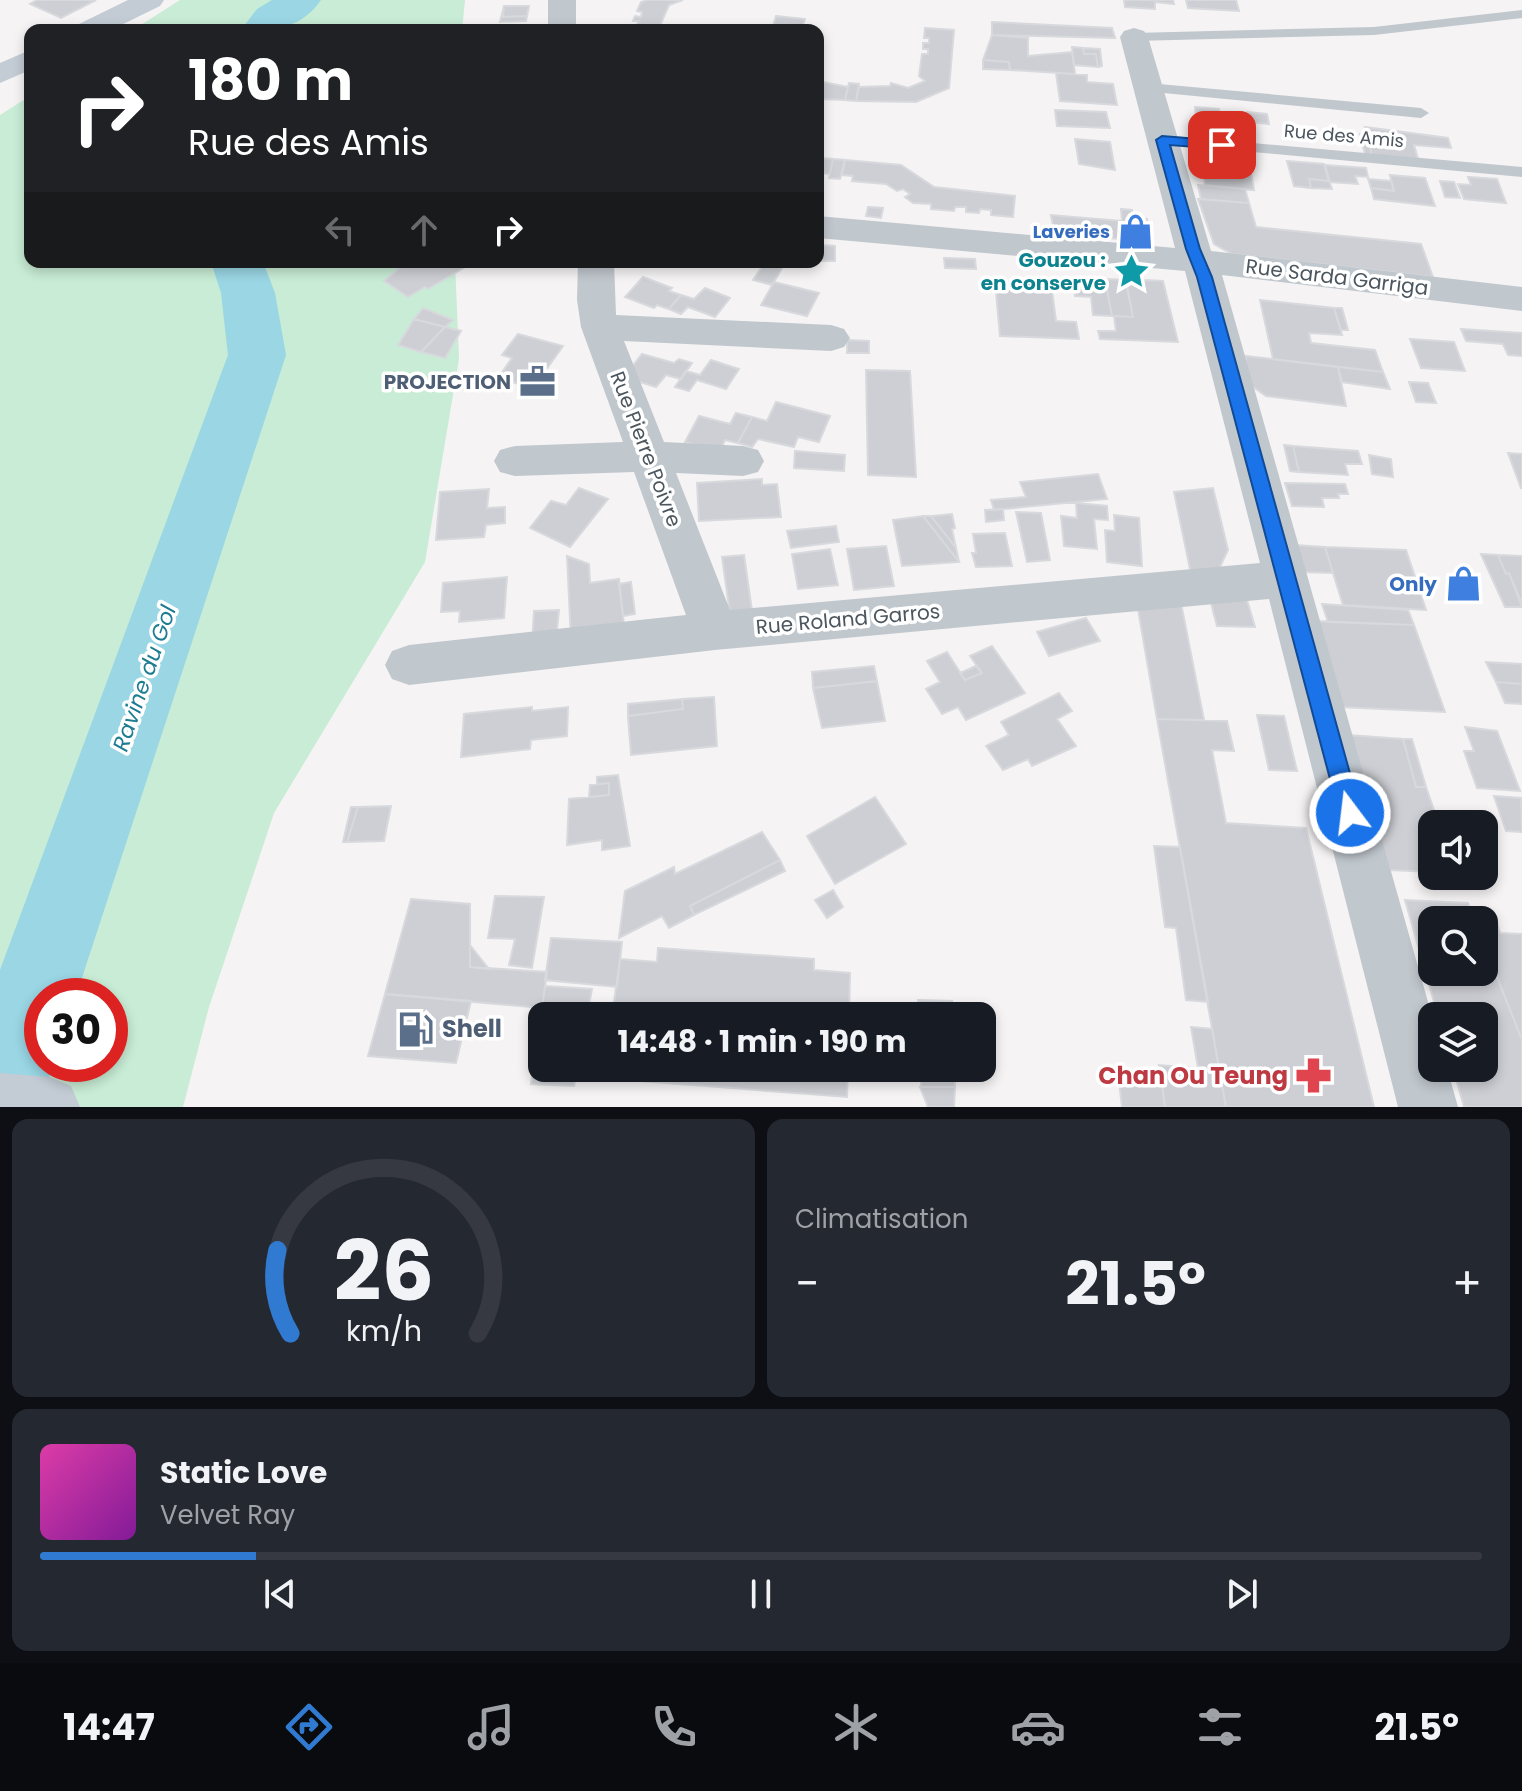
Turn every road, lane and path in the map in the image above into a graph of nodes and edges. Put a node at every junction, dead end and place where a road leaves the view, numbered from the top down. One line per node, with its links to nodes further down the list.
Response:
1 (150, 0): 4 (main road)
2 (562, 0): 5 (street)
3 (1522, 14): 6 (lane)
4 (101, 24)
5 (562, 24)
6 (1134, 37): 7 (street)
7 (1148, 88): 8 (lane); 9 (street)
8 (1421, 113)
9 (1162, 140): 10 (lane, Rue des Amis); 12 (street)
10 (1522, 172)
11 (824, 228): 12 (street, Rue Sarda Garriga)
12 (1199, 263): 14 (street, Rue Sarda Garriga); 20 (street)
13 (596, 268): 15 (street, Rue Pierre Poivre)
14 (1522, 299)
15 (600, 327): 16 (street); 17 (street, Rue Pierre Poivre)
16 (831, 338)
17 (647, 456): 18 (street); 19 (street); 21 (street, Rue Pierre Poivre)
18 (515, 461)
19 (743, 461)
20 (1288, 579): 21 (street, Rue Roland Garros); 25 (street)
21 (715, 631): 22 (street, Rue Roland Garros)
22 (409, 665)
23 (0, 1103): 24 (main road)
24 (50, 1107)
25 (1428, 1107)

